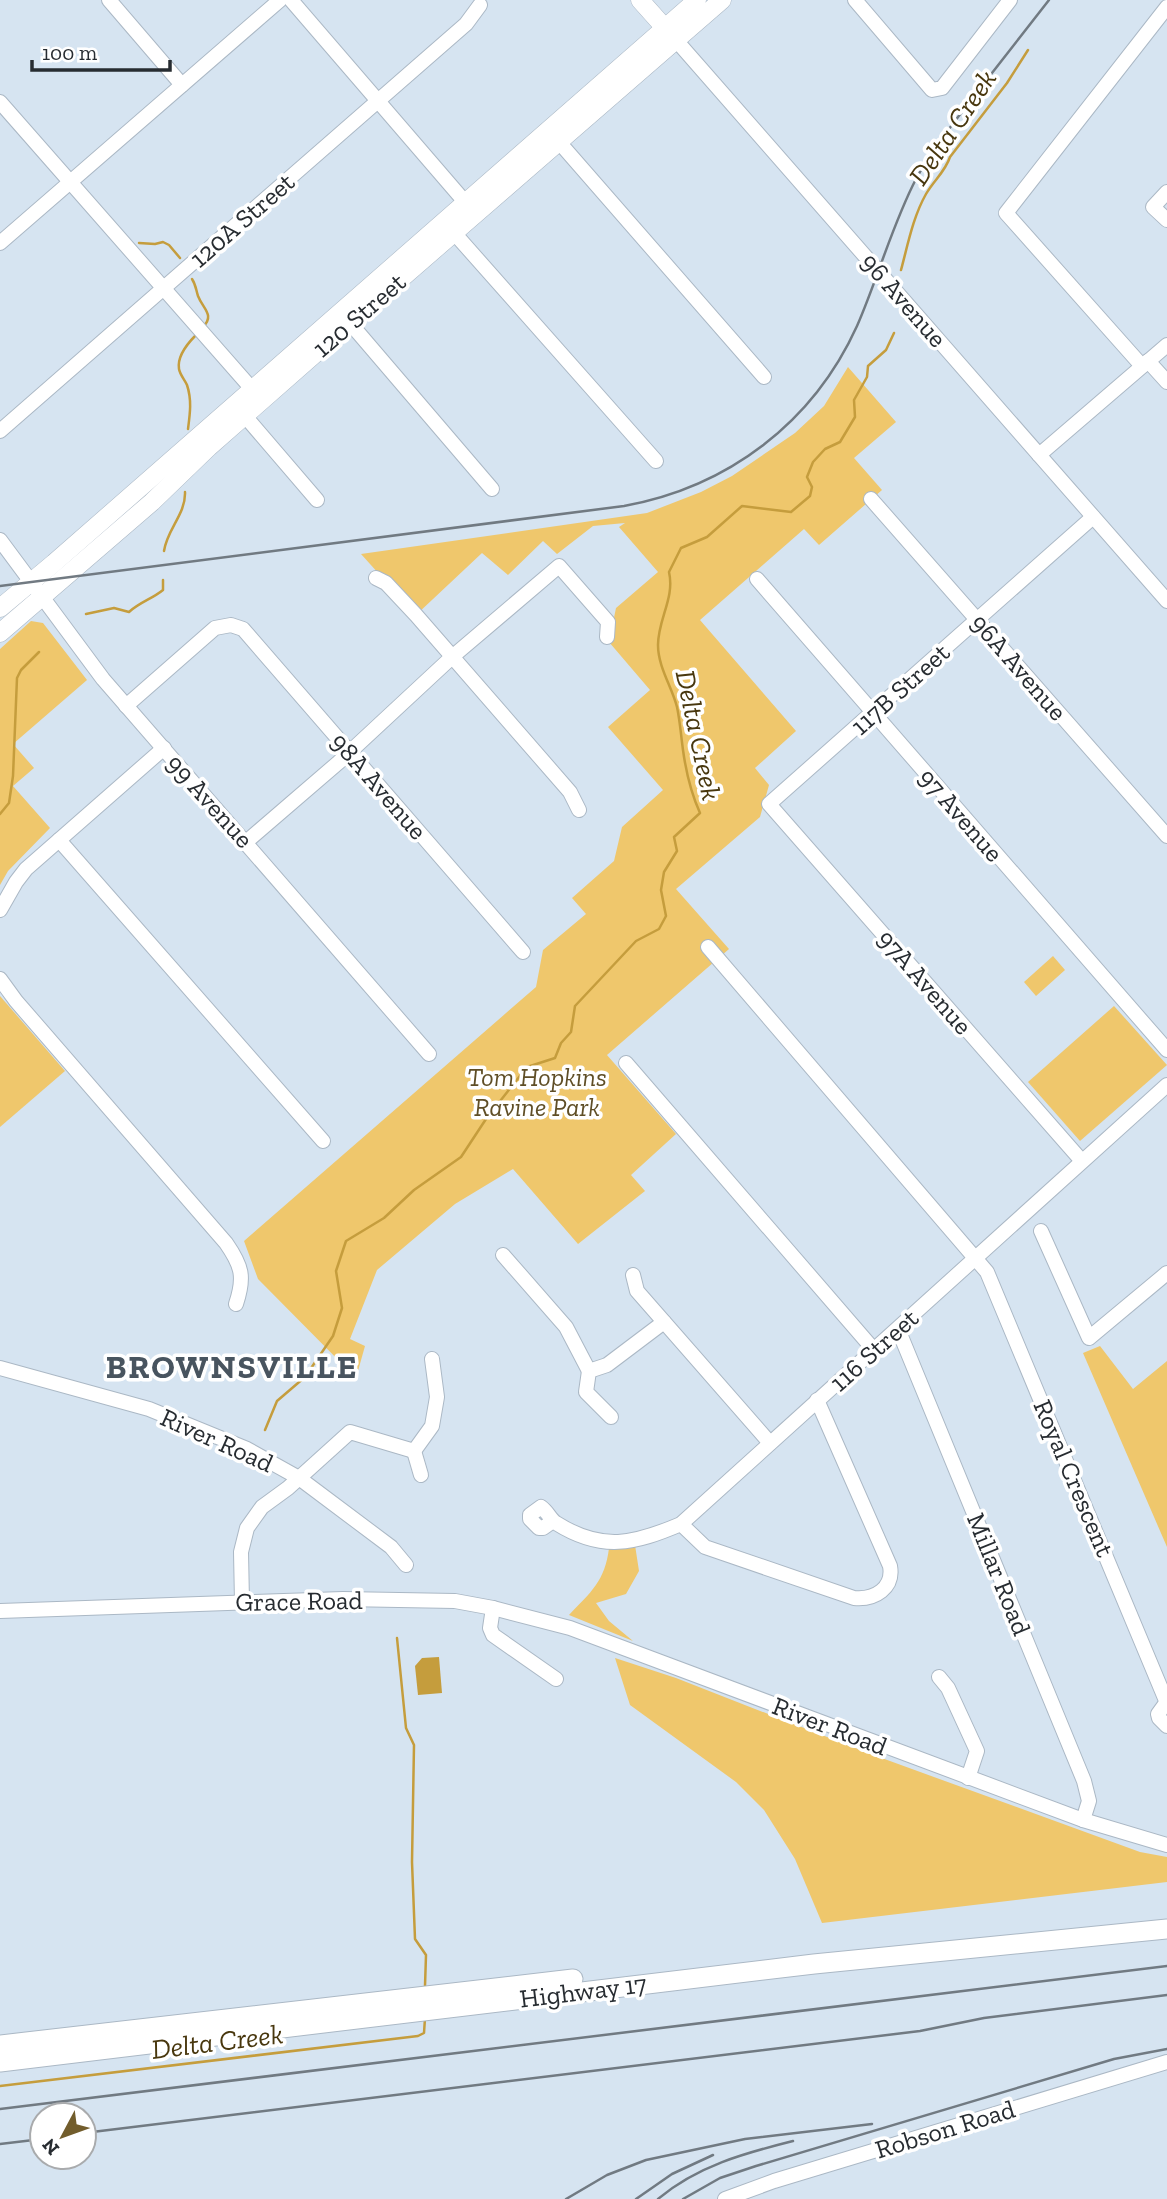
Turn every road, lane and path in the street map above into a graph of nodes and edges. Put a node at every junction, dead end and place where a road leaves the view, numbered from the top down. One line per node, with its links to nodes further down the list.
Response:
1 (109, 0): 12 (street)
2 (280, 0): 12 (street)
3 (291, 0): 13 (street)
4 (640, 0): 11 (main road, 96 Avenue)
5 (698, 0): 11 (main road, 120 Street)
6 (722, 0): 11 (main road, 120 Street)
7 (855, 0): 8 (street)
8 (1010, 0)
9 (480, 5): 13 (street, 120A Street)
10 (1167, 7): 25 (street)
11 (670, 34): 15 (main road, 120 Street); 31 (street, 96 Avenue)
12 (182, 85): 16 (street)
13 (379, 101): 18 (street); 22 (street, 120A Street)
14 (0, 102): 16 (street)
15 (554, 135): 18 (main road, 120 Street); 20 (main road, 120 Street); 26 (street)
16 (70, 182): 21 (street); 22 (street)
17 (1167, 192): 19 (street)
18 (465, 202): 20 (main road, 120 Street)
19 (1167, 220)
20 (449, 227): 23 (main road, 120 Street); 32 (street)
21 (0, 243)
22 (163, 288): 28 (street); 30 (street, 120A Street)
23 (345, 318): 28 (main road, 120 Street); 33 (street)
24 (1167, 345): 25 (street)
25 (1145, 363): 27 (street); 31 (street)
26 (764, 377)
27 (1167, 382)
28 (258, 395): 29 (main road, 120 Street); 40 (main road, 120 Street)
29 (245, 416): 35 (street); 40 (main road, 120 Street)
30 (0, 431)
31 (1039, 455): 36 (street, 96 Avenue)
32 (656, 461)
33 (492, 489)
34 (871, 499): 43 (street, 96A Avenue)
35 (317, 500)
36 (1093, 517): 41 (street, 96 Avenue); 43 (street, 117B Street)
37 (0, 540): 40 (street, 99 Avenue)
38 (376, 578): 46 (street)
39 (757, 579): 48 (street, 97 Avenue)
40 (37, 589): 42 (main road, 120 Street); 44 (main road, 120 Street); 47 (street, 99 Avenue)
41 (1167, 601)
42 (0, 608)
43 (977, 620): 48 (street, 117B Street); 53 (street, 96A Avenue)
44 (0, 633)
45 (607, 637): 46 (street)
46 (452, 657): 50 (street); 52 (street)
47 (126, 706): 49 (street, 99 Avenue); 50 (street, 98A Avenue)
48 (873, 713): 51 (street, 117B Street); 60 (street, 97 Avenue)
49 (164, 748): 54 (street); 55 (street, 99 Avenue)
50 (349, 751): 55 (street); 58 (street, 98A Avenue)
51 (769, 804): 65 (street, 97A Avenue)
52 (579, 810)
53 (1167, 836)
54 (59, 840): 56 (street); 64 (street)
55 (246, 842): 61 (street, 99 Avenue)
56 (0, 910)
57 (708, 947): 68 (street, Royal Crescent)
58 (523, 952)
59 (0, 979): 71 (street)
60 (1167, 1050)
61 (429, 1054)
62 (626, 1063): 74 (street)
63 (1167, 1084): 65 (street, 116 Street)
64 (323, 1142)
65 (1081, 1160): 68 (street, 116 Street)
66 (1041, 1231): 69 (street)
67 (503, 1255): 77 (street)
68 (976, 1257): 73 (street, 116 Street); 92 (street, Royal Crescent)
69 (1167, 1273)
70 (633, 1275): 72 (street)
71 (236, 1304)
72 (664, 1322): 77 (street); 80 (street)
73 (898, 1329): 74 (street, 116 Street); 95 (street, Millar Road)
74 (874, 1350): 78 (street, 116 Street)
75 (432, 1359): 81 (street)
76 (0, 1367): 83 (street, River Road)
77 (589, 1371): 79 (street)
78 (817, 1400): 80 (street, 116 Street); 85 (street)
79 (611, 1417)
80 (770, 1443): 85 (street, 116 Street)
81 (414, 1451): 82 (street); 83 (street)
82 (421, 1475)
83 (299, 1478): 86 (street, River Road); 87 (street)
84 (553, 1521): 85 (street, 116 Street)
85 (681, 1524)
86 (406, 1564)
87 (242, 1602): 88 (street, Grace Road); 89 (street, Grace Road)
88 (493, 1608): 91 (street); 94 (street, River Road)
89 (0, 1611)
90 (939, 1677): 94 (street)
91 (556, 1679)
92 (1167, 1703): 93 (street, Royal Crescent)
93 (1167, 1727)
94 (968, 1778): 95 (street, River Road)
95 (1083, 1820): 96 (street, River Road)
96 (1167, 1845)
97 (1167, 1916): 99 (highway, Highway 17)
98 (1167, 1929): 100 (highway, Highway 17)
99 (0, 2045)
100 (0, 2062)
101 (1167, 2062): 102 (street, Robson Road)
102 (725, 2199)

